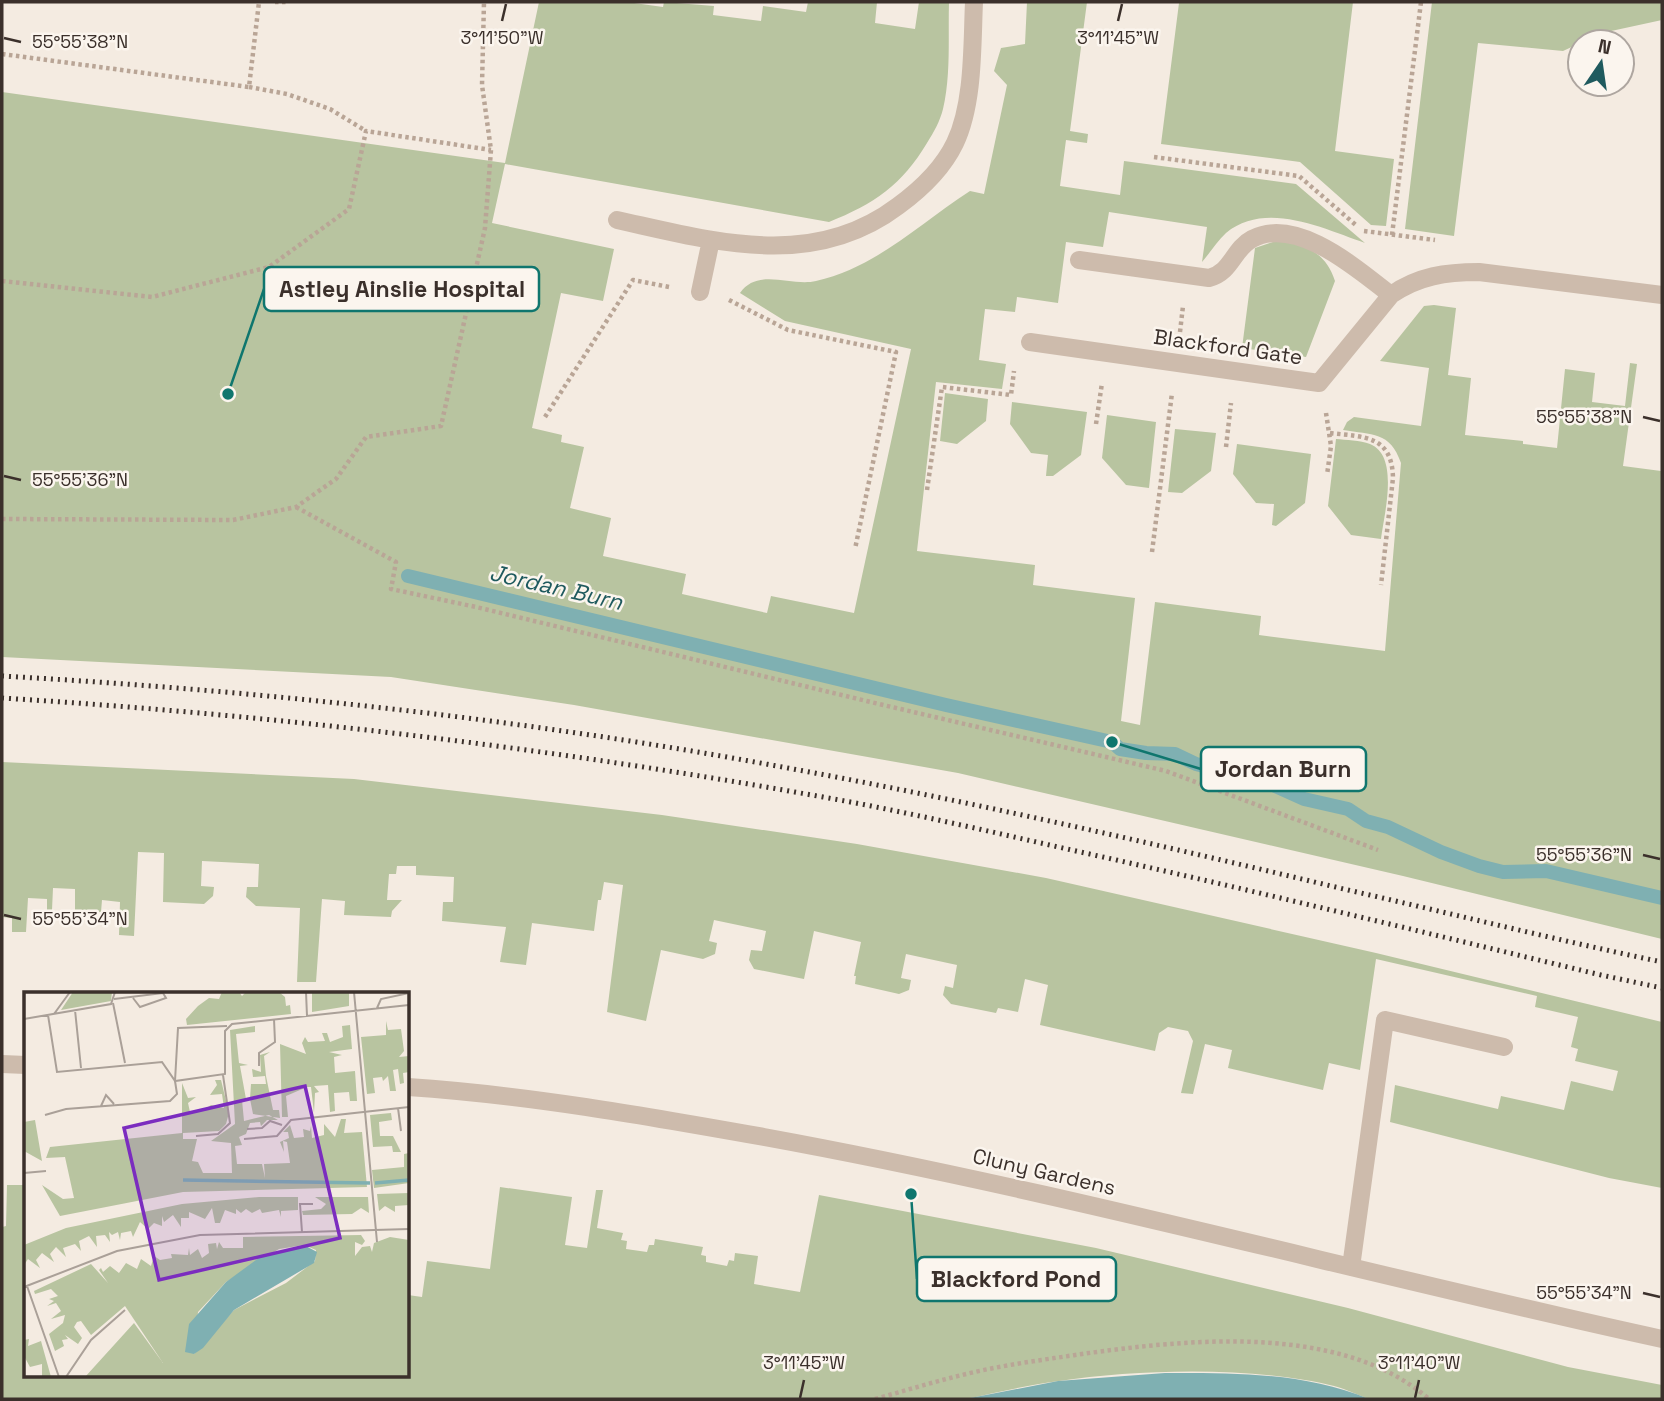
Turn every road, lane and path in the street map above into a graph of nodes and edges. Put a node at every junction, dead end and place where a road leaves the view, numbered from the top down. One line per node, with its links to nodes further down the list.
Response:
1 (259, 2): 8 (path)
2 (275, 2): 3 (path)
3 (287, 2)
4 (484, 2): 10 (path)
5 (974, 2): 14 (street)
6 (1421, 2): 13 (path)
7 (2, 54): 8 (path)
8 (248, 87): 9 (path)
9 (366, 131): 10 (path); 18 (path)
10 (491, 150): 34 (path)
11 (1154, 157): 13 (path)
12 (617, 220): 14 (street)
13 (1392, 235): 16 (path)
14 (711, 240): 19 (street)
15 (1079, 260): 20 (street)
16 (1479, 272): 20 (street, Blackford Gate); 21 (street, Blackford Gate)
17 (633, 280): 28 (path)
18 (2, 281)
19 (700, 292): 36 (path)
20 (1391, 295): 26 (street, Blackford Gate)
21 (1662, 295)
22 (1184, 297): 23 (path)
23 (1179, 340)
24 (1030, 342): 25 (street, Blackford Gate)
25 (1235, 371): 26 (street, Blackford Gate); 31 (path)
26 (1319, 383): 30 (path)
27 (1011, 396): 33 (path)
28 (545, 417)
29 (1167, 429): 37 (path)
30 (1330, 433): 32 (path); 38 (path)
31 (1226, 447)
32 (1327, 475)
33 (927, 490)
34 (296, 507): 35 (path); 39 (path)
35 (2, 519)
36 (855, 549)
37 (1152, 552)
38 (1381, 585)
39 (1378, 850)
40 (1504, 1047): 44 (street)
41 (2, 1064): 42 (street)
42 (24, 1065)
43 (410, 1087): 44 (street, Cluny Gardens)
44 (1351, 1267): 45 (street, Cluny Gardens)
45 (1662, 1339)
46 (875, 1399): 47 (path)
47 (1429, 1399)

